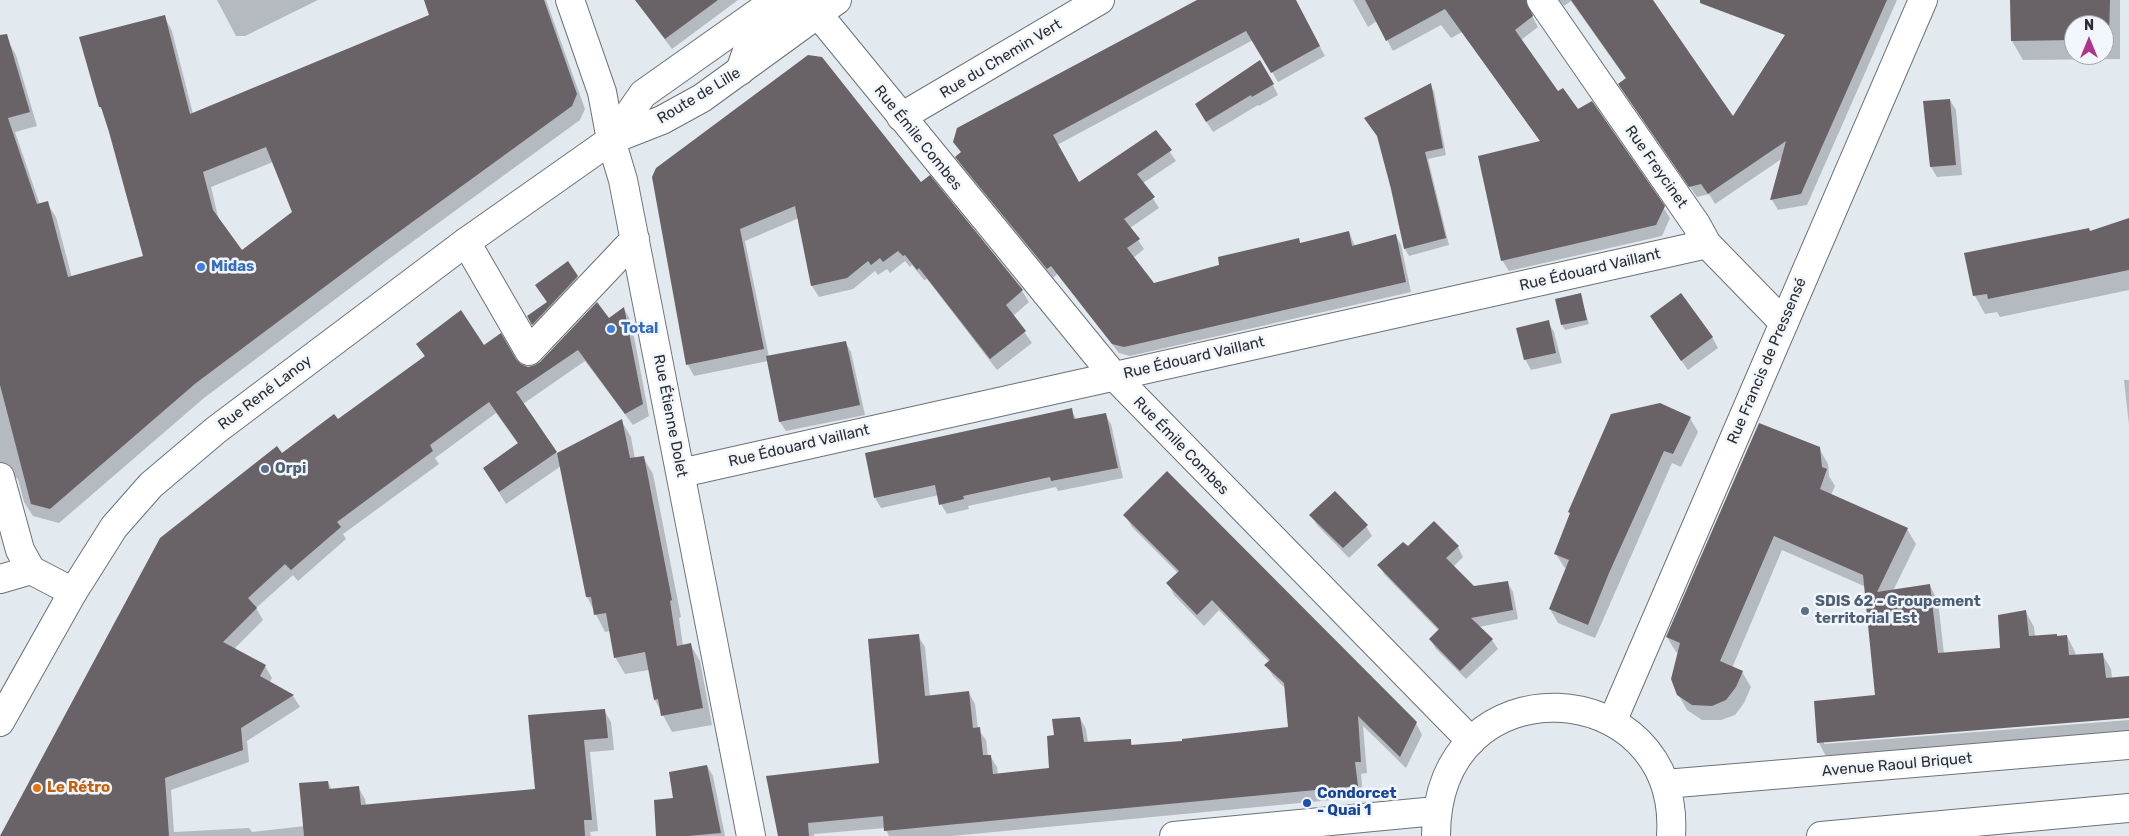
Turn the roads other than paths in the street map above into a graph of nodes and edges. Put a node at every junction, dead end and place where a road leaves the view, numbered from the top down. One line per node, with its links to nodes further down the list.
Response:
1 (570, 0): 8 (street, Rue Étienne Dolet)
2 (776, 0): 8 (street, Route de Lille)
3 (1100, 0): 7 (street, Rue du Chemin Vert)
4 (1541, 0): 11 (street, Rue Freycinet)
5 (1922, 0): 12 (street, Rue Francis de Pressensé)
6 (820, 5): 7 (street, Rue Émile Combes); 8 (street, Route de Lille)
7 (901, 117): 13 (street, Rue Émile Combes)
8 (612, 140): 9 (street, Rue Étienne Dolet); 10 (street, Rue René Lanoy)
9 (635, 239): 10 (street); 14 (street, Rue Étienne Dolet)
10 (466, 242): 18 (street, Rue René Lanoy)
11 (1707, 244): 12 (street, Rue Freycinet); 13 (street, Rue Édouard Vaillant)
12 (1784, 323): 20 (street, Rue Francis de Pressensé)
13 (1114, 376): 14 (street, Rue Édouard Vaillant); 21 (street, Rue Émile Combes)
14 (681, 473): 26 (street, Rue Étienne Dolet)
15 (0, 477): 16 (street)
16 (31, 570): 17 (street); 18 (street)
17 (0, 579)
18 (73, 592): 19 (street, Rue René Lanoy)
19 (0, 722)
20 (1612, 722): 21 (street); 23 (street)
21 (1471, 741): 25 (street)
22 (2129, 745): 23 (street, Avenue Raoul Briquet)
23 (1666, 784): 28 (street)
24 (2129, 808): 29 (street)
25 (1436, 824): 27 (street)
26 (751, 836)
27 (1174, 836)
28 (1671, 836)
29 (1821, 836)

